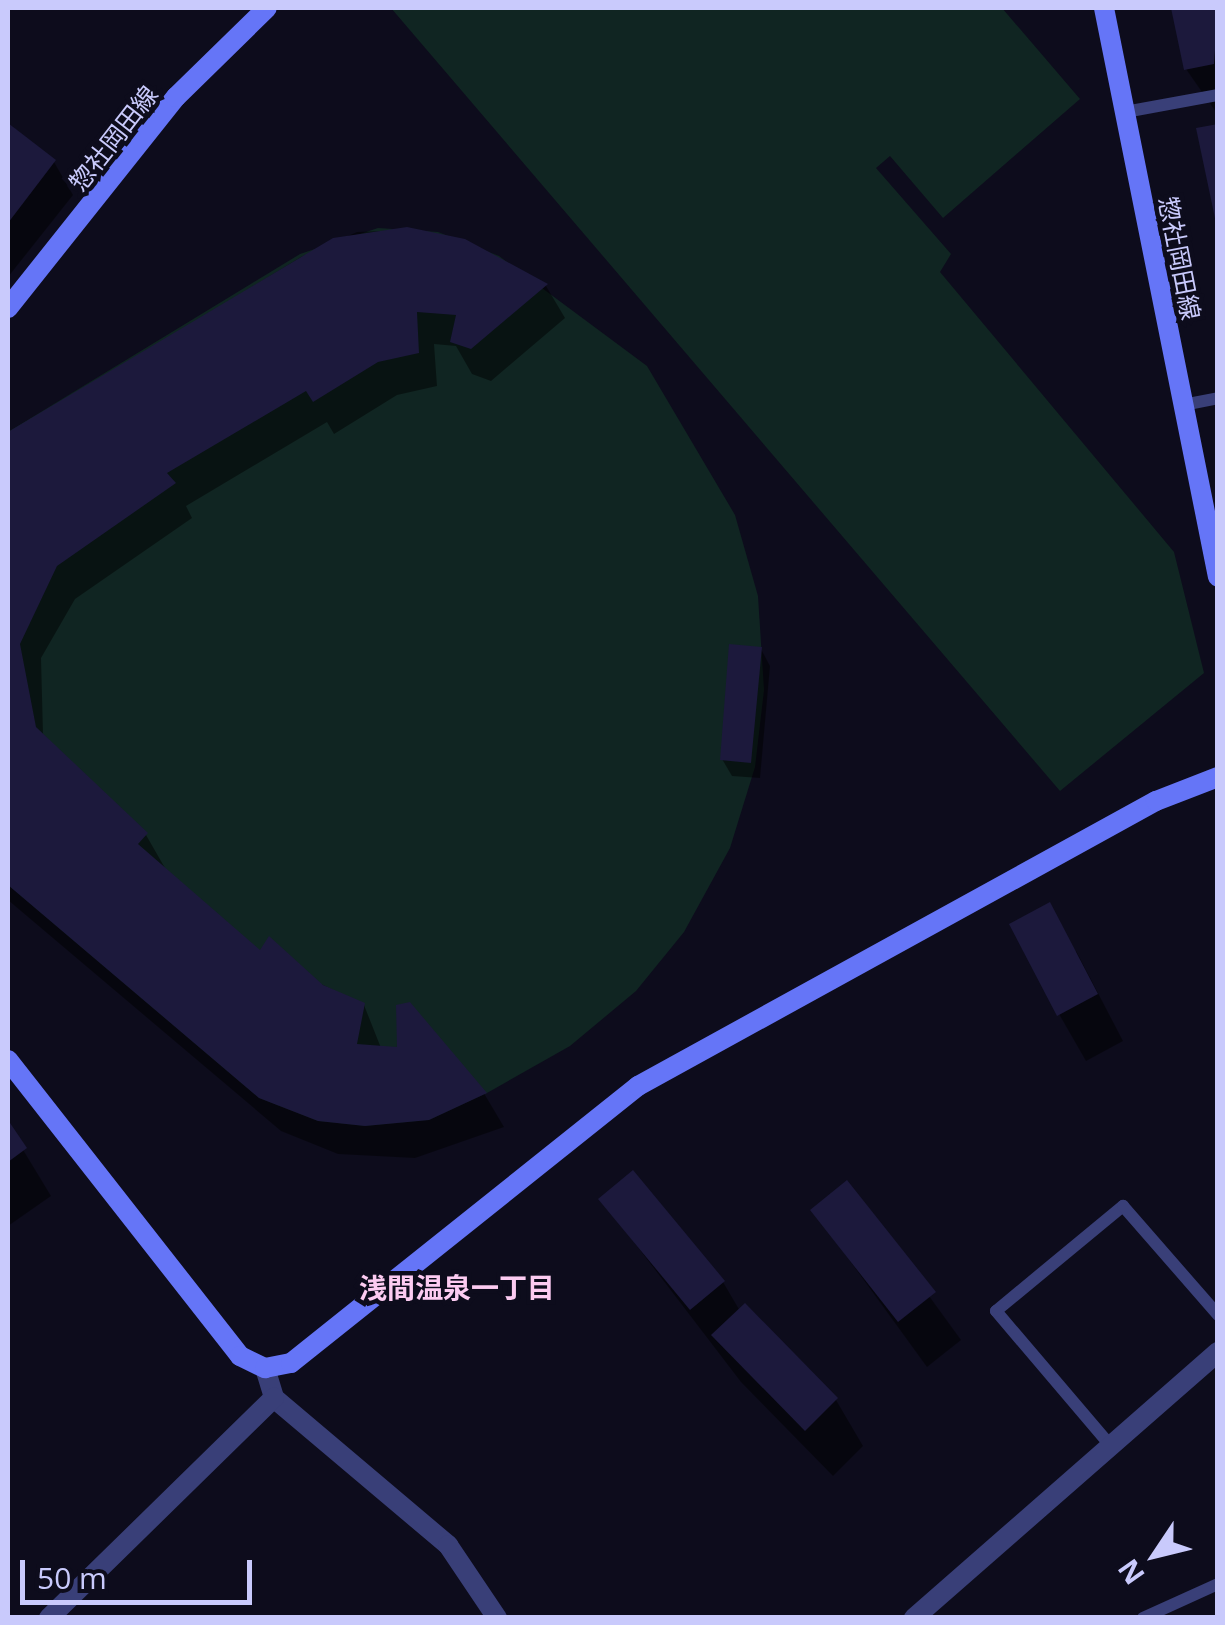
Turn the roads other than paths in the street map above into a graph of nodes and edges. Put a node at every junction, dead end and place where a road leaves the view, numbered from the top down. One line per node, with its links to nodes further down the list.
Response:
1 (267, 8): 5 (street, 惣社岡田線)
2 (1104, 8): 4 (street, 惣社岡田線)
3 (1218, 95): 4 (lane)
4 (1125, 112): 7 (street, 惣社岡田線)
5 (8, 308)
6 (1218, 398): 7 (lane)
7 (1183, 405): 8 (street, 惣社岡田線)
8 (1218, 577)
9 (1218, 777): 13 (street)
10 (8, 1060): 13 (street)
11 (1218, 1315): 15 (lane)
12 (1218, 1352): 15 (street)
13 (265, 1368): 14 (street)
14 (274, 1398): 17 (street); 18 (street)
15 (1110, 1444): 19 (street)
16 (1218, 1584): 20 (lane)
17 (49, 1618)
18 (497, 1618)
19 (914, 1618)
20 (1143, 1618)

